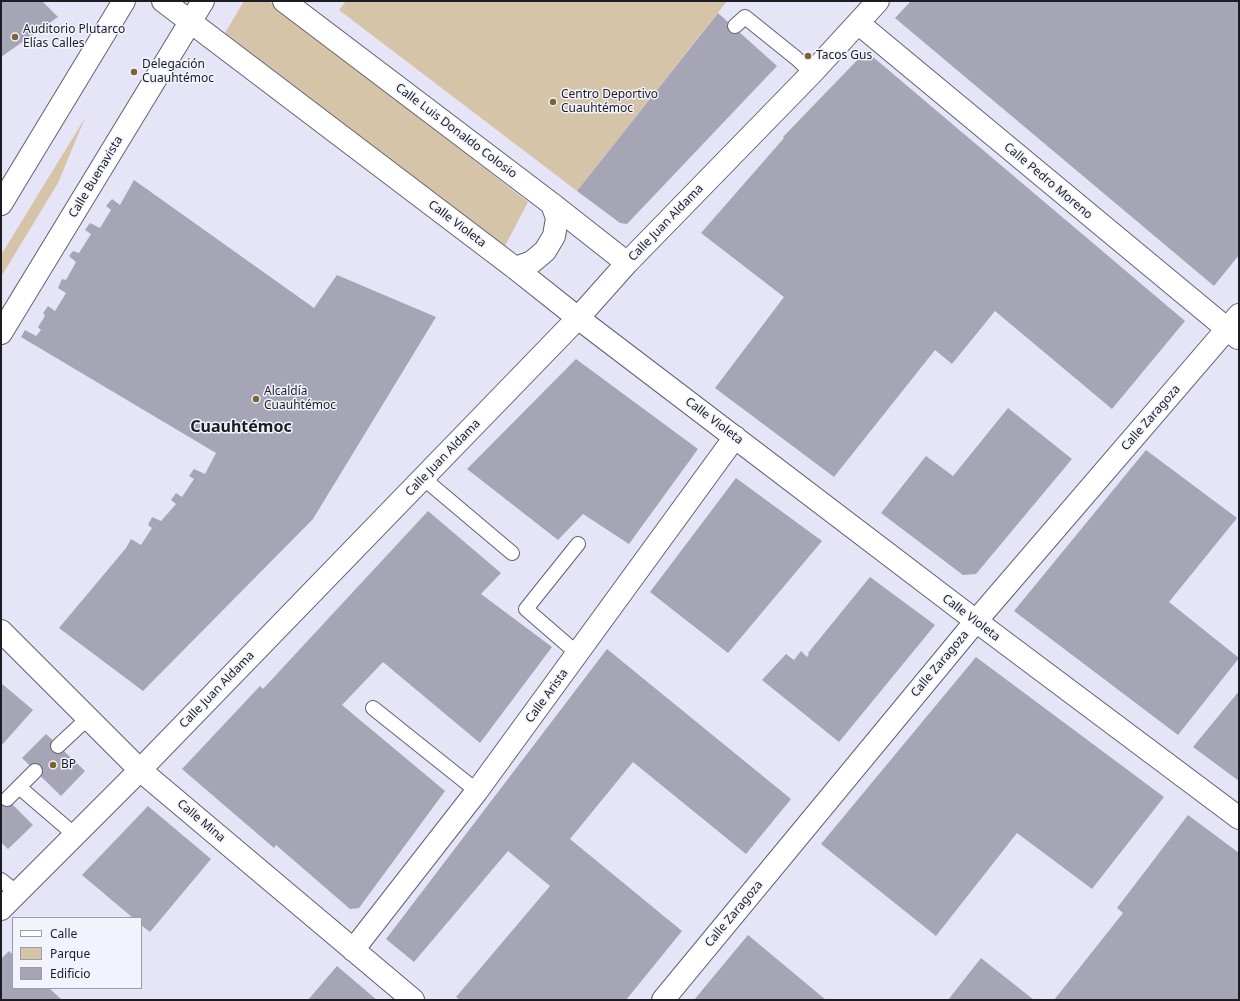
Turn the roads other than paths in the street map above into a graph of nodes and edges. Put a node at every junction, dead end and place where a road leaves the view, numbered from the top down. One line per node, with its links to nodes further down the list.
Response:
1 (124, 1): 10 (street)
2 (163, 1): 6 (street)
3 (203, 1): 6 (street, Calle Buenavista)
4 (284, 1): 11 (street, Calle Luis Donaldo Colosio)
5 (878, 1): 7 (street, Calle Juan Aldama)
6 (191, 21): 13 (street, Calle Violeta); 16 (street, Calle Buenavista)
7 (858, 23): 9 (street, Calle Juan Aldama); 15 (street, Calle Pedro Moreno)
8 (735, 26): 9 (lane)
9 (812, 73): 12 (street, Calle Juan Aldama)
10 (1, 204)
11 (552, 204): 12 (street, Calle Luis Donaldo Colosio); 13 (street)
12 (627, 263): 14 (street, Calle Juan Aldama)
13 (515, 268): 14 (street, Calle Violeta)
14 (578, 318): 17 (street, Calle Violeta); 18 (street, Calle Juan Aldama)
15 (1235, 328): 21 (street, Calle Zaragoza)
16 (1, 333)
17 (735, 437): 21 (street, Calle Violeta); 23 (street, Calle Arista)
18 (423, 478): 20 (lane); 27 (street, Calle Juan Aldama)
19 (578, 544): 23 (lane)
20 (512, 553)
21 (976, 621): 32 (street, Calle Violeta); 38 (street, Calle Zaragoza)
22 (1, 631): 25 (street, Calle Mina)
23 (578, 654): 30 (street, Calle Arista)
24 (373, 708): 30 (lane)
25 (88, 718): 26 (lane); 27 (street, Calle Mina)
26 (58, 746)
27 (140, 770): 33 (street, Calle Juan Aldama); 36 (street, Calle Mina)
28 (35, 771): 29 (lane)
29 (19, 787): 31 (lane); 33 (lane)
30 (477, 791): 36 (street, Calle Arista)
31 (7, 799)
32 (1239, 818)
33 (75, 835): 34 (street, Calle Juan Aldama)
34 (9, 886): 35 (street, Calle Juan Aldama)
35 (1, 909)
36 (353, 950): 37 (street, Calle Mina)
37 (412, 1000)
38 (663, 1000)

